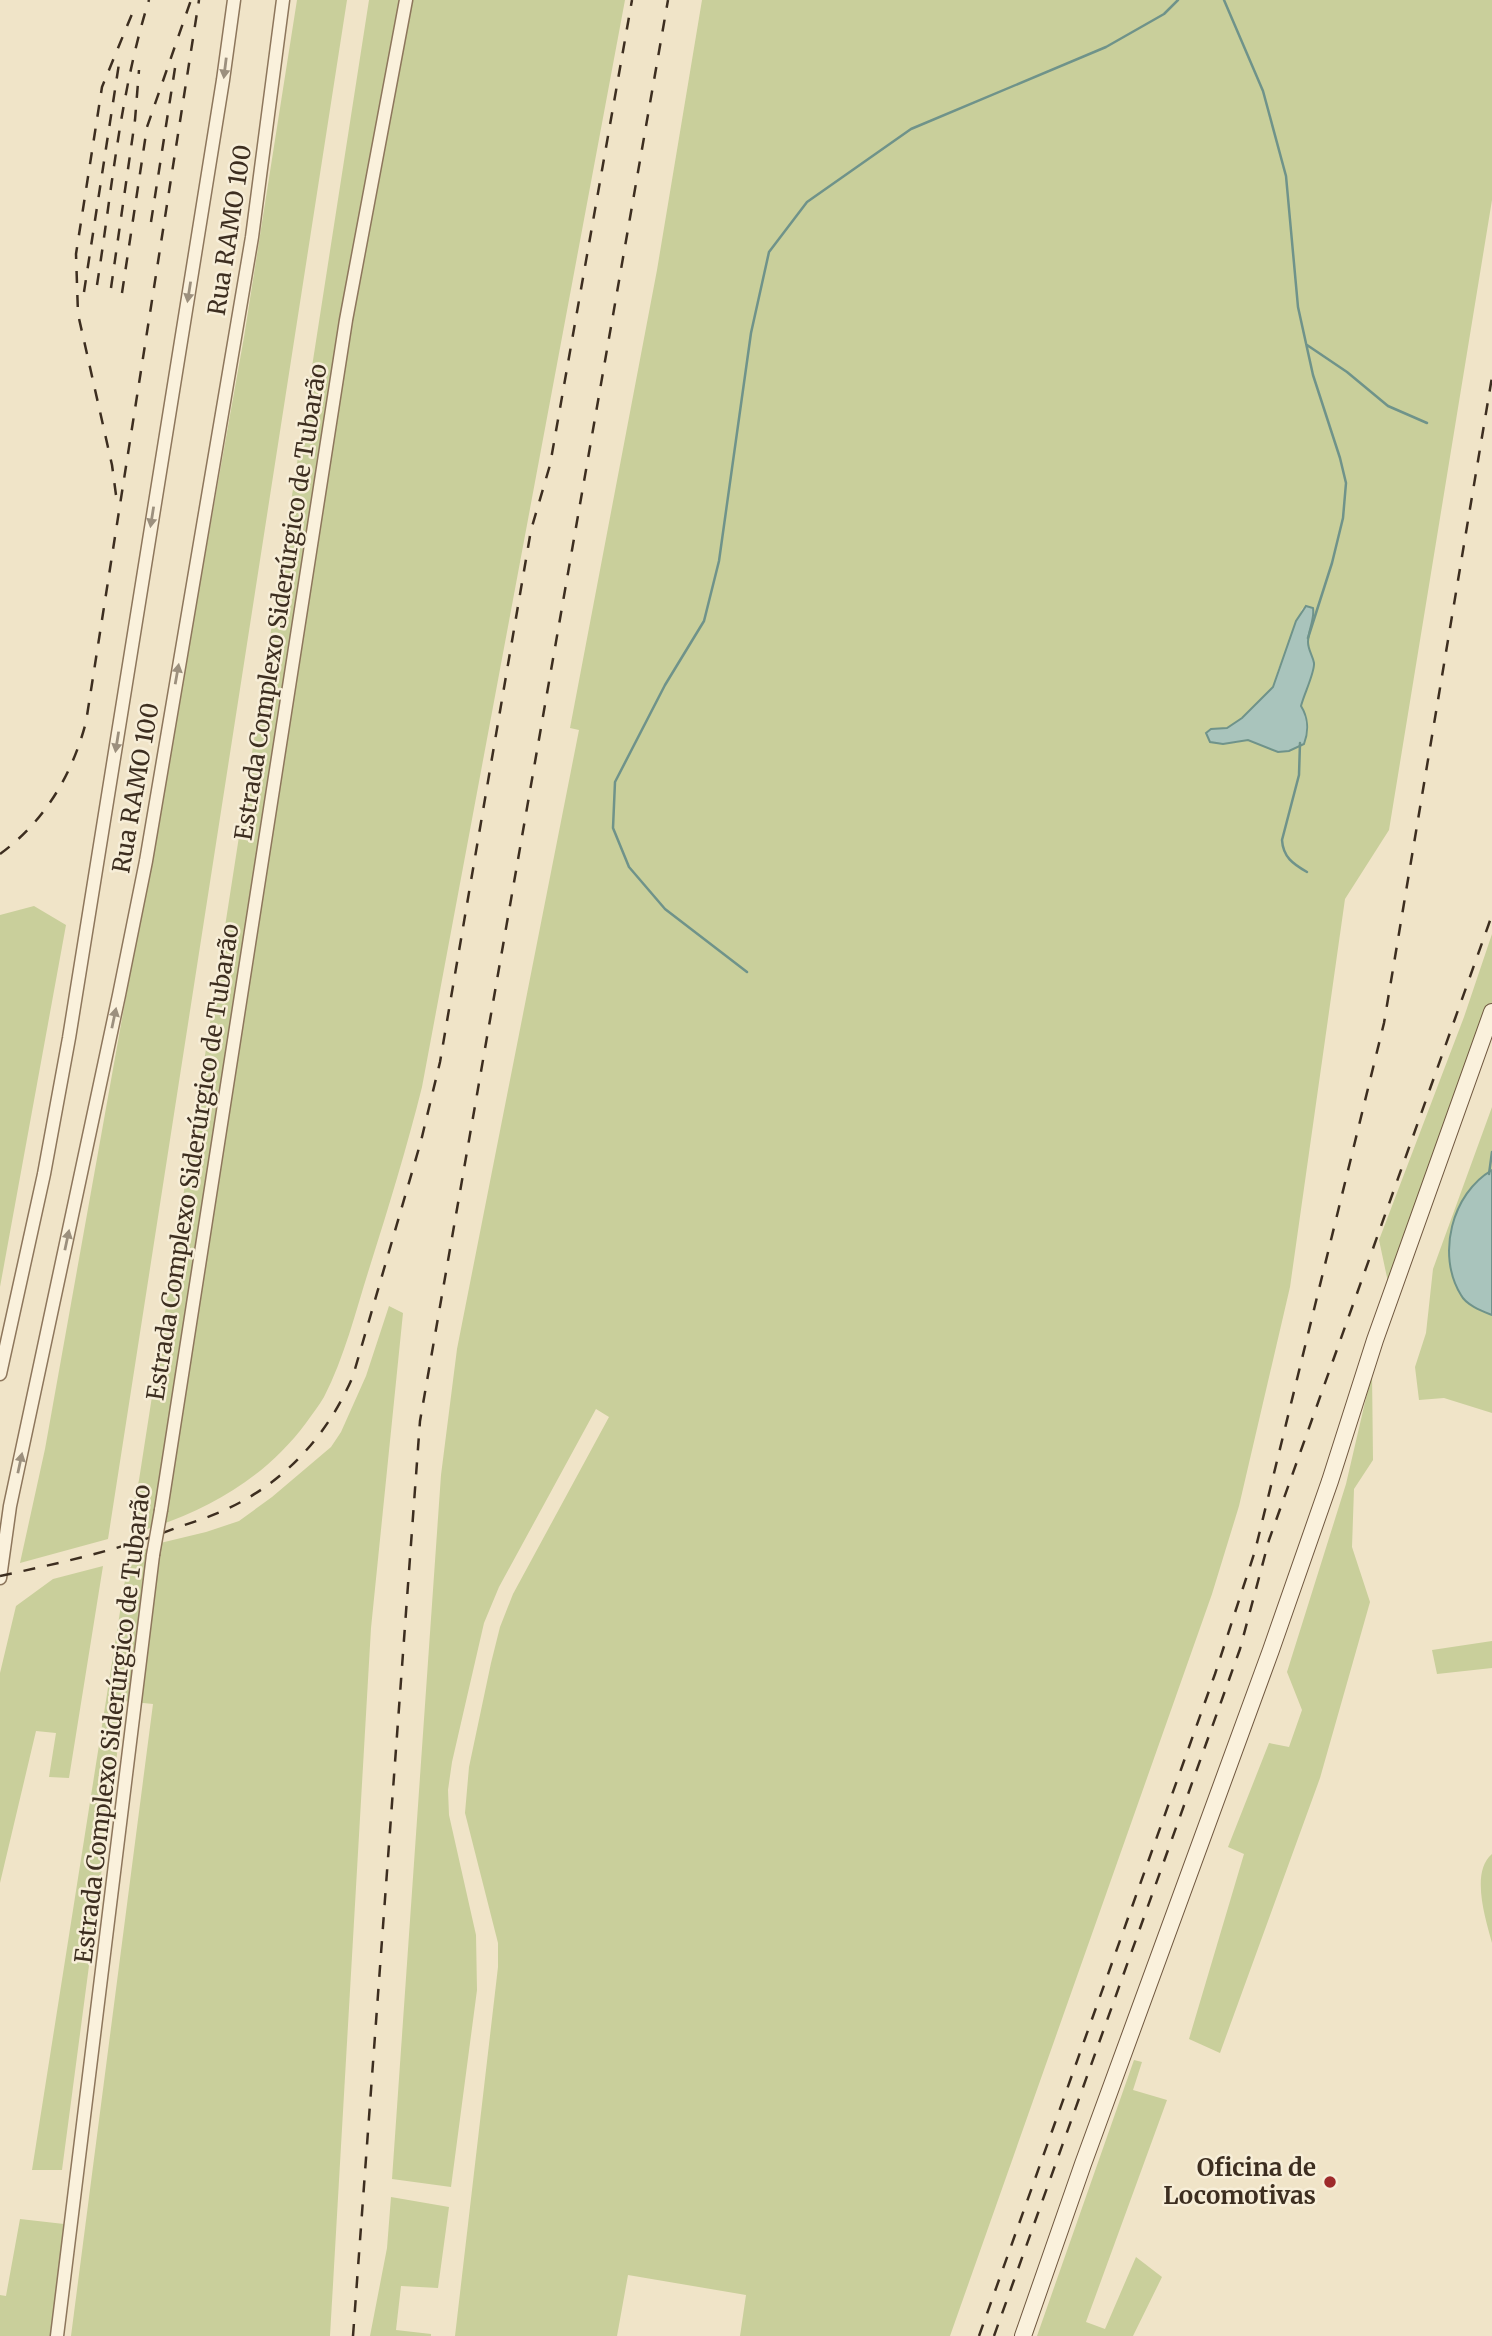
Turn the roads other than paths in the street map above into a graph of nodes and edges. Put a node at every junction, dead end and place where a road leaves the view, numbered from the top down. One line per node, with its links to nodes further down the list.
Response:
1 (233, 0): 5 (street, Rua RAMO 100, one-way to 5)
2 (283, 0): 6 (street, Rua RAMO 100, one-way to 2)
3 (406, 0): 8 (street, Estrada Complexo Siderúrgico de Tubarão, bridge)
4 (1492, 1012): 9 (street)
5 (0, 1374)
6 (5, 1507): 7 (street, Rua RAMO 100)
7 (0, 1578)
8 (57, 2336)
9 (1023, 2336)

